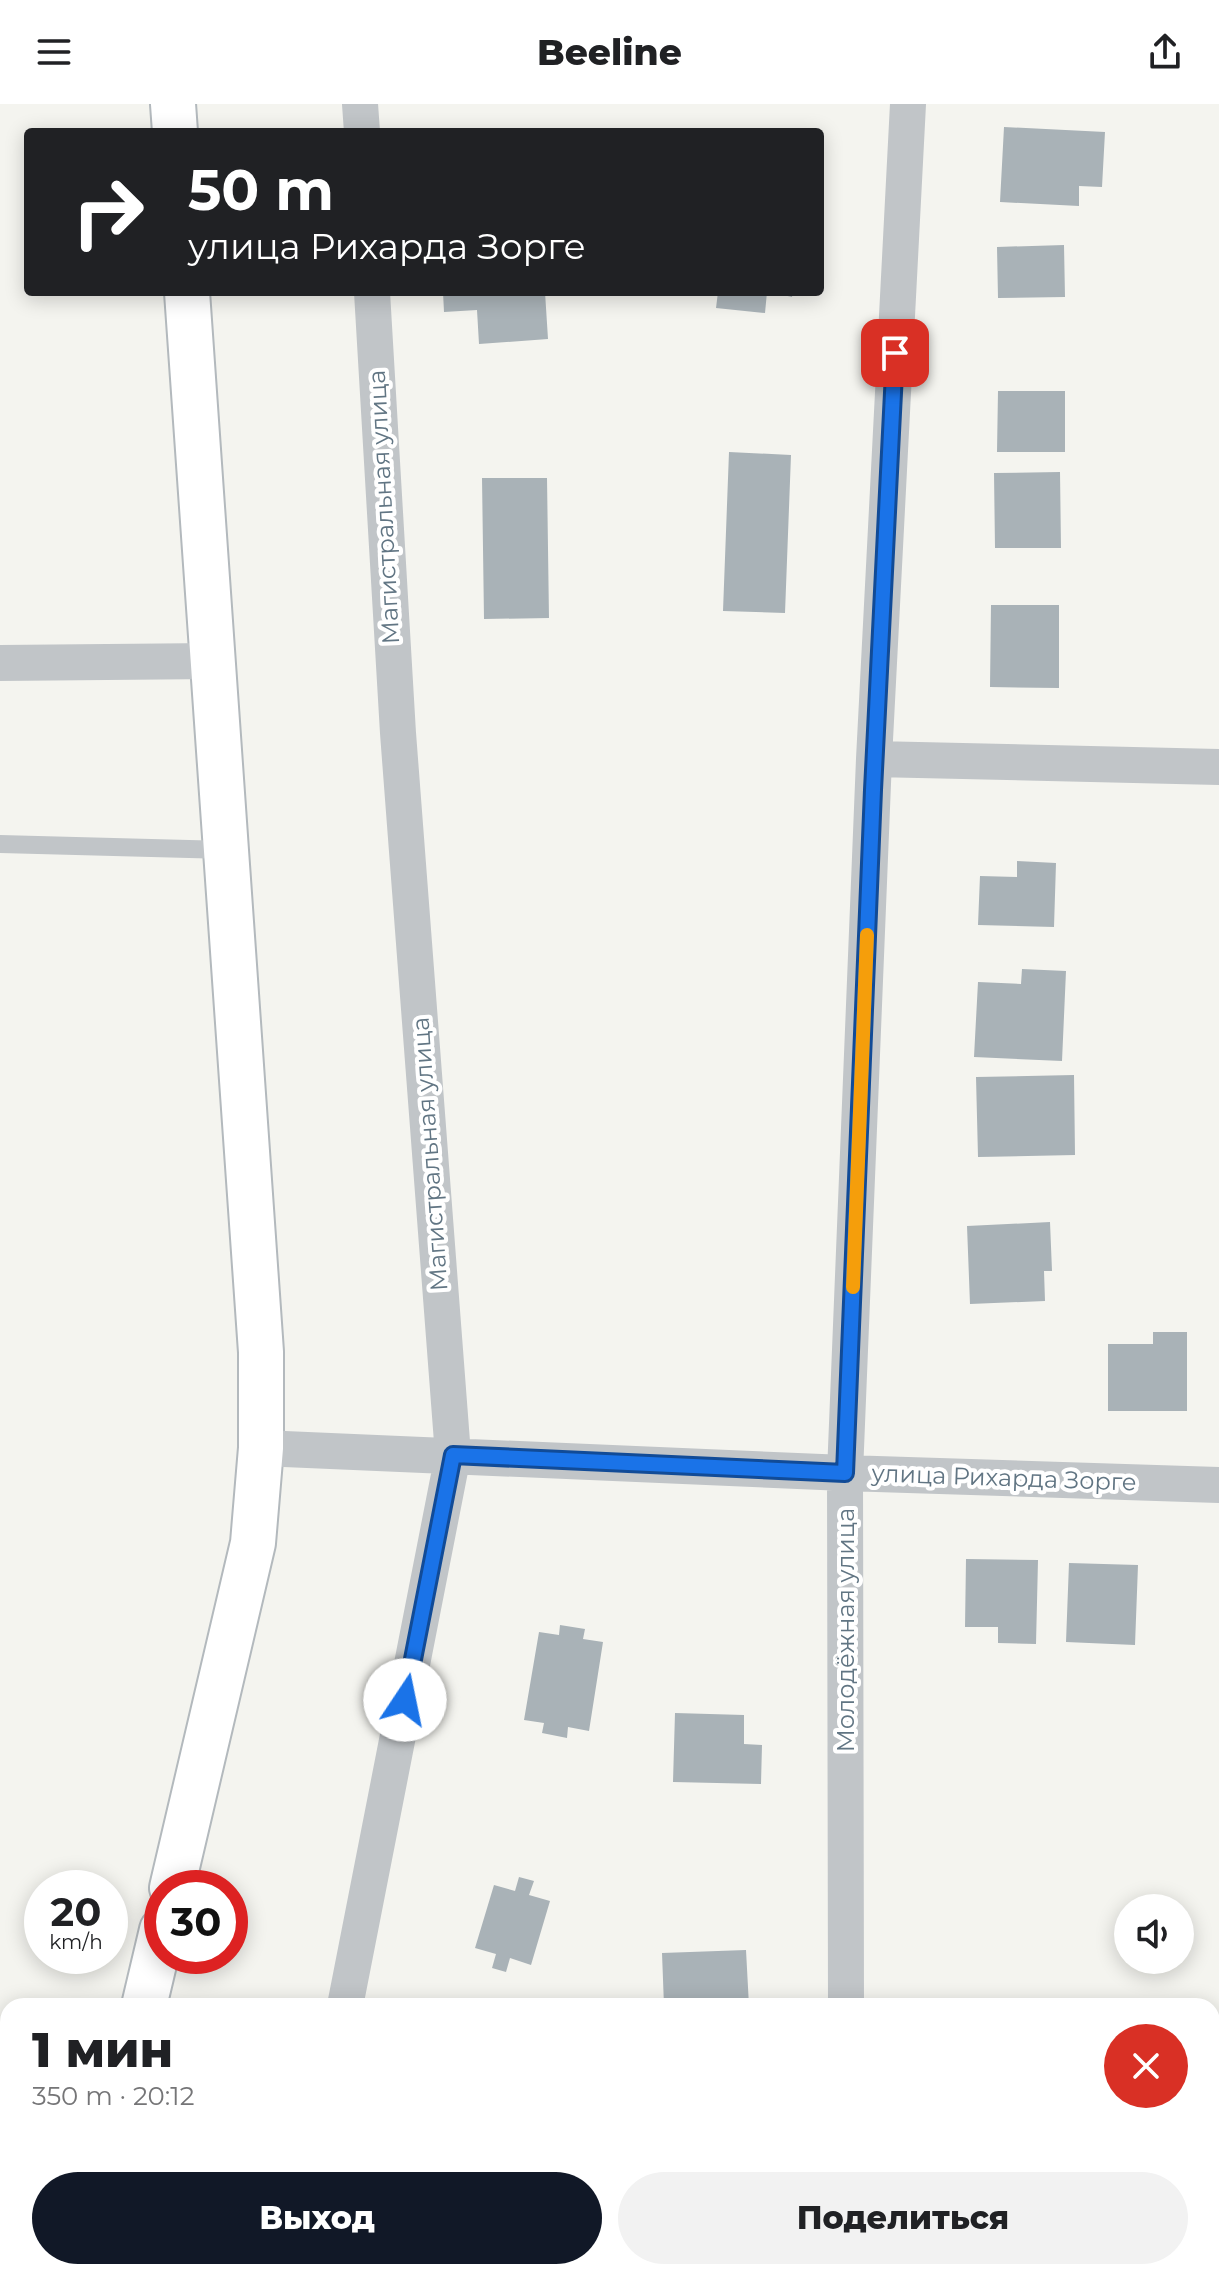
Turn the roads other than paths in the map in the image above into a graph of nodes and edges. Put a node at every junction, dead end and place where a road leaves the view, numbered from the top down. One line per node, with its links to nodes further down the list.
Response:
1 (173, 104): 4 (main road)
2 (360, 104): 5 (street)
3 (908, 104): 10 (street, Молодёжная улица)
4 (175, 128)
5 (362, 128)
6 (187, 296): 8 (main road)
7 (372, 296): 15 (street, Магистральная улица)
8 (214, 661): 9 (street); 13 (main road)
9 (0, 663)
10 (874, 759): 11 (street); 16 (street, Молодёжная улица)
11 (1219, 767)
12 (0, 844): 13 (lane)
13 (227, 850): 14 (main road)
14 (261, 1448): 15 (street, улица Рихарда Зорге); 18 (main road)
15 (453, 1455): 16 (street, улица Рихарда Зорге); 21 (street, Магистральная улица)
16 (845, 1473): 17 (street, улица Рихарда Зорге); 22 (street, Молодёжная улица)
17 (1219, 1485)
18 (176, 1870)
19 (152, 1974): 20 (main road)
20 (146, 1998)
21 (347, 1998)
22 (846, 1998)

